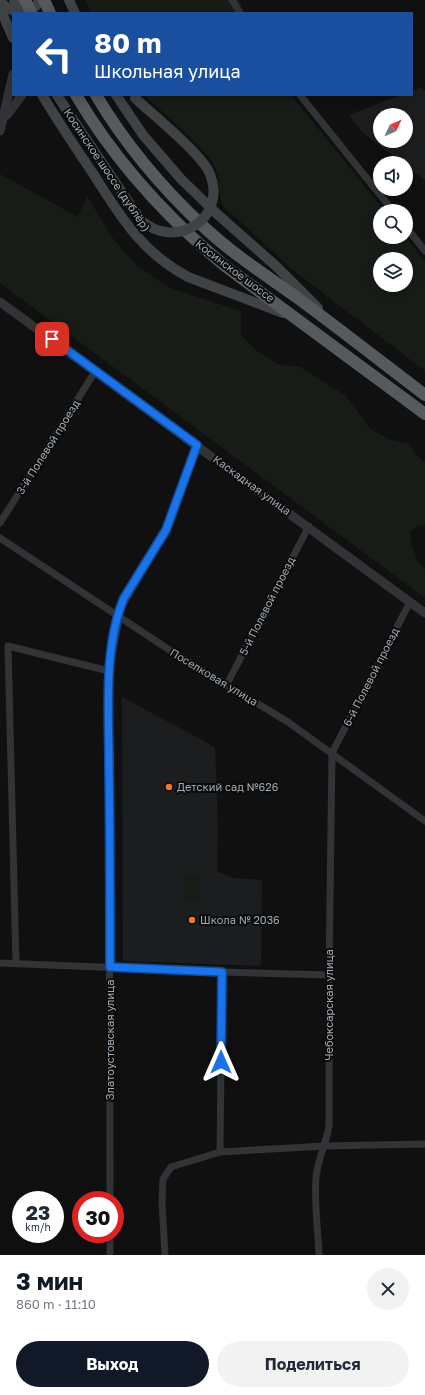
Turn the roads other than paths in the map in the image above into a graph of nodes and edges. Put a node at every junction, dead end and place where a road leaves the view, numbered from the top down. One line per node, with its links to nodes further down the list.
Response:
1 (14, 0): 9 (main road)
2 (25, 0): 11 (highway, bridge)
3 (42, 0): 10 (main road); 12 (highway)
4 (69, 0): 13 (main road)
5 (232, 0): 14 (street)
6 (0, 1): 8 (main road)
7 (0, 8): 15 (main road)
8 (16, 12)
9 (18, 12)
10 (30, 12)
11 (31, 12)
12 (49, 12)
13 (75, 12)
14 (239, 12)
15 (12, 36)
16 (12, 79): 27 (street)
17 (21, 96): 27 (street)
18 (37, 96): 26 (street)
19 (43, 96): 26 (main road, Косинское шоссе (дублёр))
20 (58, 96): 25 (main road, bridge)
21 (77, 96): 33 (highway, Косинское шоссе)
22 (97, 96): 34 (highway, Косинское шоссе)
23 (117, 96): 34 (main road)
24 (301, 96): 29 (street)
25 (134, 97)
26 (52, 112): 33 (main road, Косинское шоссе (дублёр))
27 (3, 121): 28 (street)
28 (0, 131)
29 (387, 204)
30 (413, 236): 31 (street)
31 (425, 251)
32 (0, 302): 35 (street, Каскадная улица)
33 (308, 326): 37 (highway, Косинское шоссе)
34 (352, 339): 36 (highway, Косинское шоссе)
35 (96, 370): 38 (street, Каскадная улица); 39 (street, 3-й Полевой проезд)
36 (425, 394)
37 (425, 414)
38 (197, 445): 40 (street, Каскадная улица); 44 (street, Златоустовская улица)
39 (0, 523)
40 (309, 526): 42 (street, Каскадная улица); 46 (street, 5-й Полевой проезд)
41 (0, 538): 44 (street, Поселковая улица)
42 (410, 602): 43 (street, Каскадная улица); 47 (street, 6-й Полевой проезд)
43 (425, 612)
44 (118, 616): 45 (street, Златоустовская улица); 46 (street, Поселковая улица)
45 (109, 671): 50 (street); 51 (street, Златоустовская улица)
46 (226, 686): 47 (street, Поселковая улица)
47 (332, 752): 48 (street, Поселковая улица); 53 (street, Чебоксарская улица)
48 (425, 821)
49 (0, 963): 50 (street)
50 (16, 964): 51 (street)
51 (110, 967): 52 (street); 57 (street, Златоустовская улица)
52 (222, 972): 53 (street); 56 (street)
53 (329, 975): 55 (street, Чебоксарская улица)
54 (425, 1144): 55 (street)
55 (325, 1146): 56 (street); 61 (street, Чебоксарская улица)
56 (220, 1152): 60 (street)
57 (110, 1191)
58 (110, 1243): 59 (street)
59 (110, 1255)
60 (165, 1255)
61 (319, 1255)

